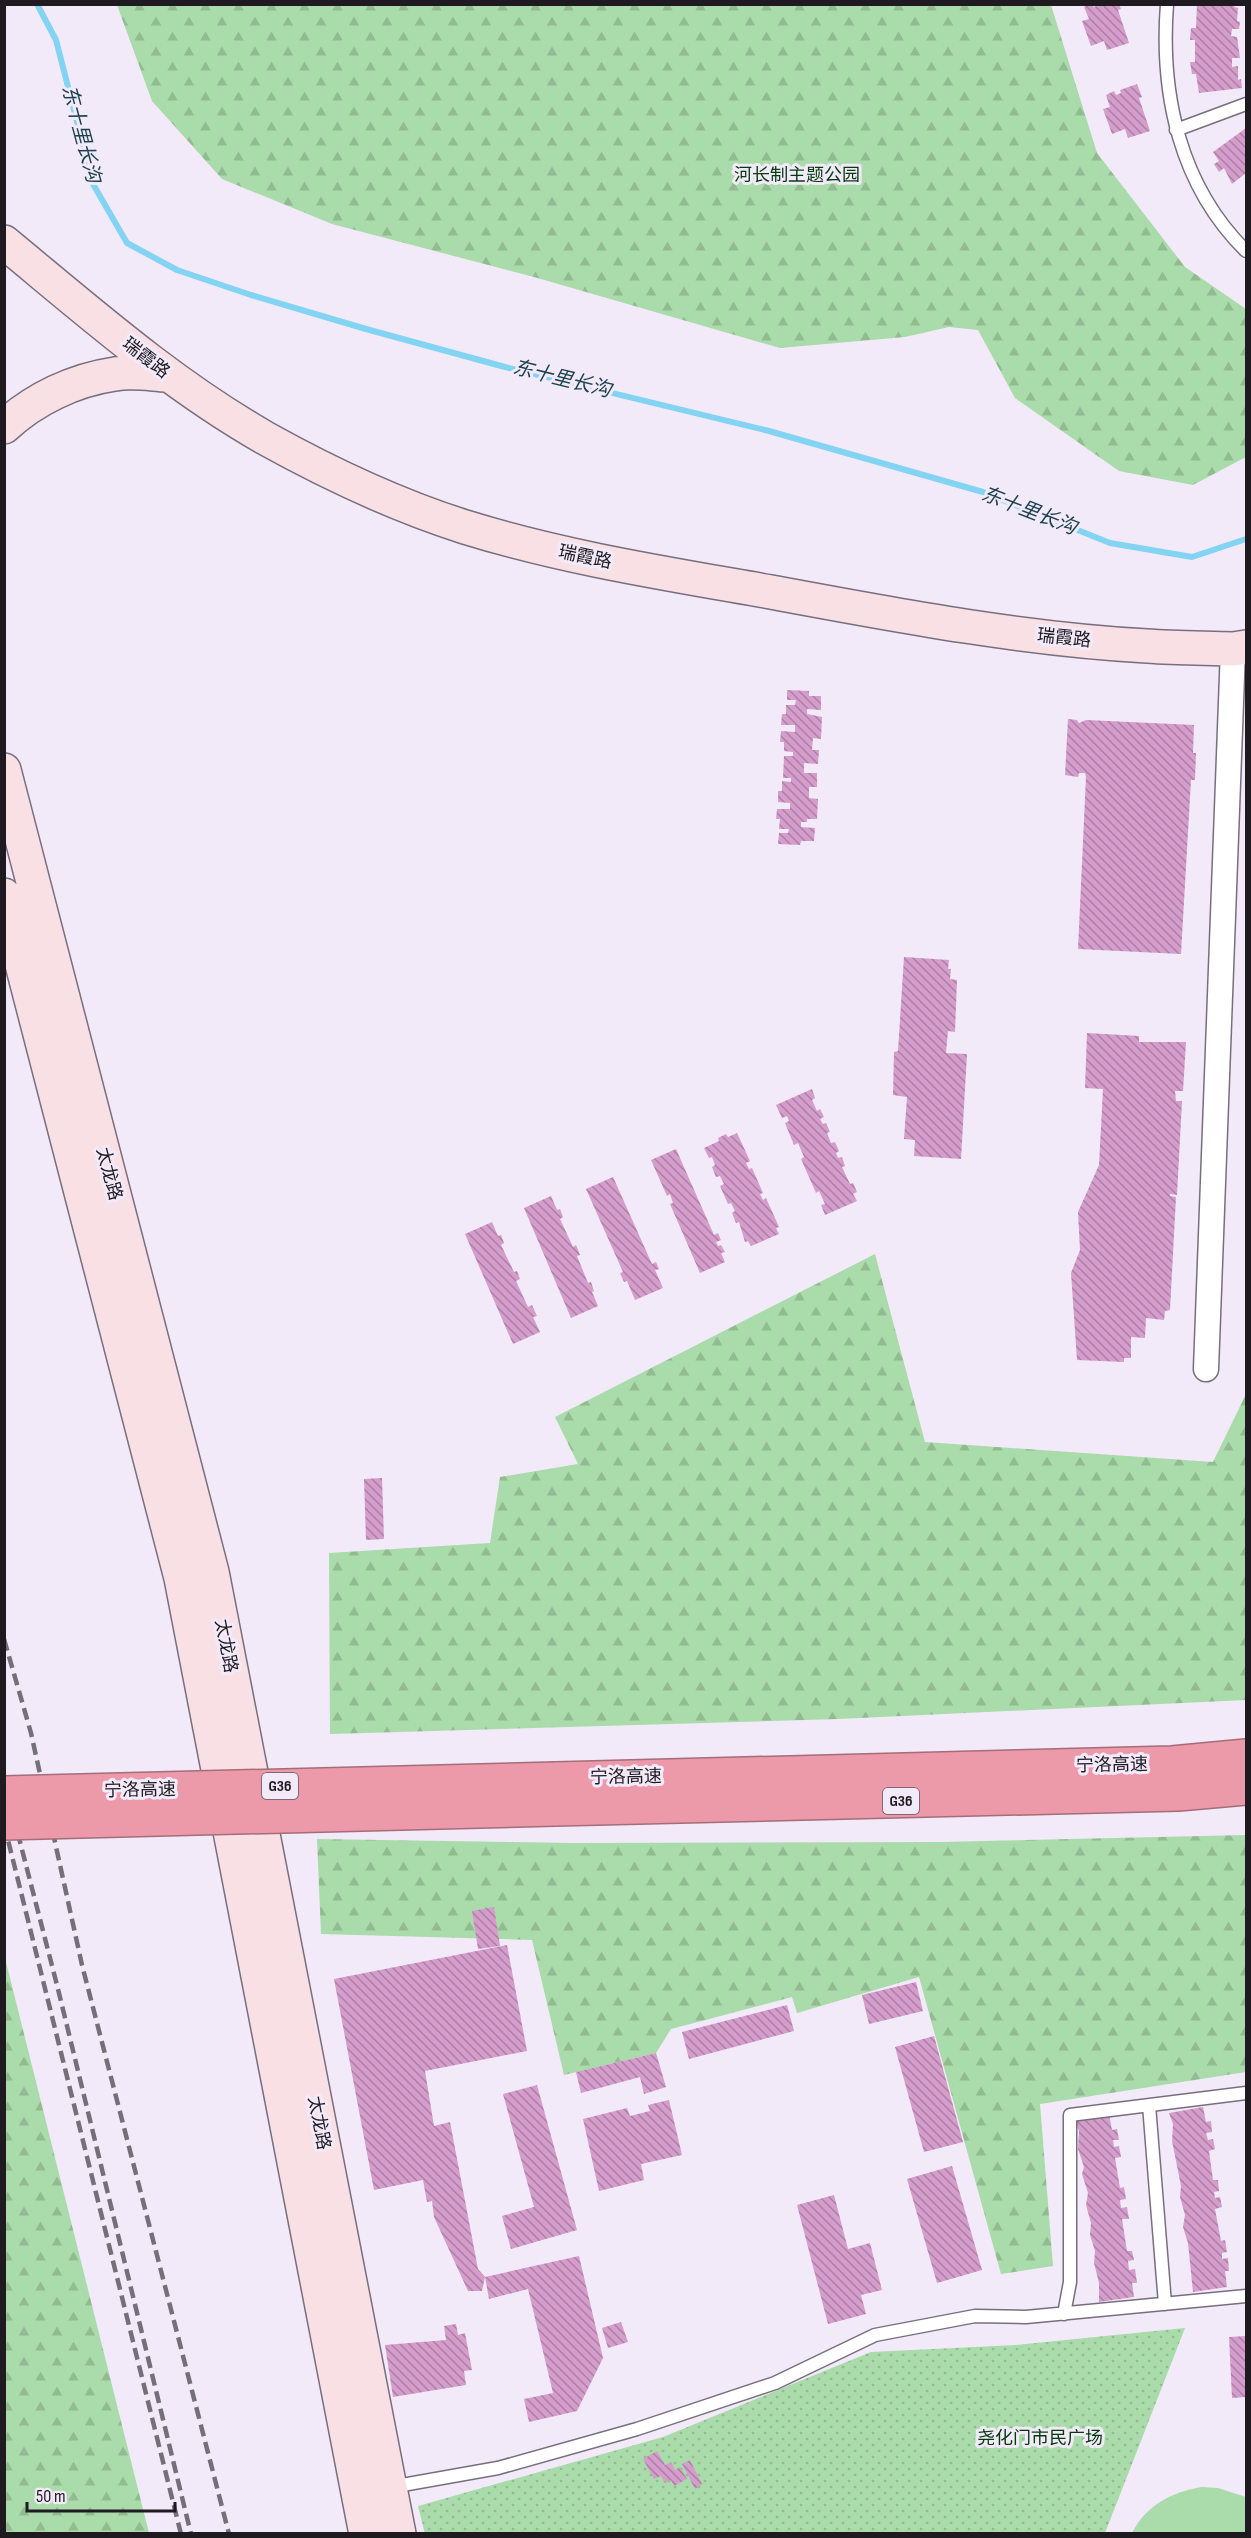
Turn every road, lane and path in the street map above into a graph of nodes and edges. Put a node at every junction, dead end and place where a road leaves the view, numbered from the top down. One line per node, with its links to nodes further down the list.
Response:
1 (1167, 4): 3 (lane)
2 (1246, 104): 3 (lane)
3 (1176, 130): 5 (lane)
4 (4, 242): 6 (main road, 瑞霞路)
5 (1246, 251)
6 (166, 375): 7 (main road); 8 (main road, 瑞霞路)
7 (4, 427)
8 (1240, 648): 11 (street)
9 (4, 770): 22 (main road, 太龙路)
10 (4, 895): 23 (main road, 太龙路)
11 (1206, 1369)
12 (1246, 1756): 15 (highway, 宁洛高速 / G36)
13 (1246, 1788): 15 (highway, 宁洛高速 / G36)
14 (4, 1793): 15 (highway, 宁洛高速 / G36, bridge)
15 (556, 1794): 16 (highway, 宁洛高速 / G36, bridge)
16 (4, 1823)
17 (1246, 2093): 18 (lane)
18 (1149, 2105): 20 (lane); 21 (lane)
19 (1246, 2296): 20 (lane)
20 (1164, 2304): 21 (lane)
21 (1064, 2314): 22 (lane)
22 (390, 2487): 24 (main road, 太龙路)
23 (366, 2534)
24 (399, 2534)

